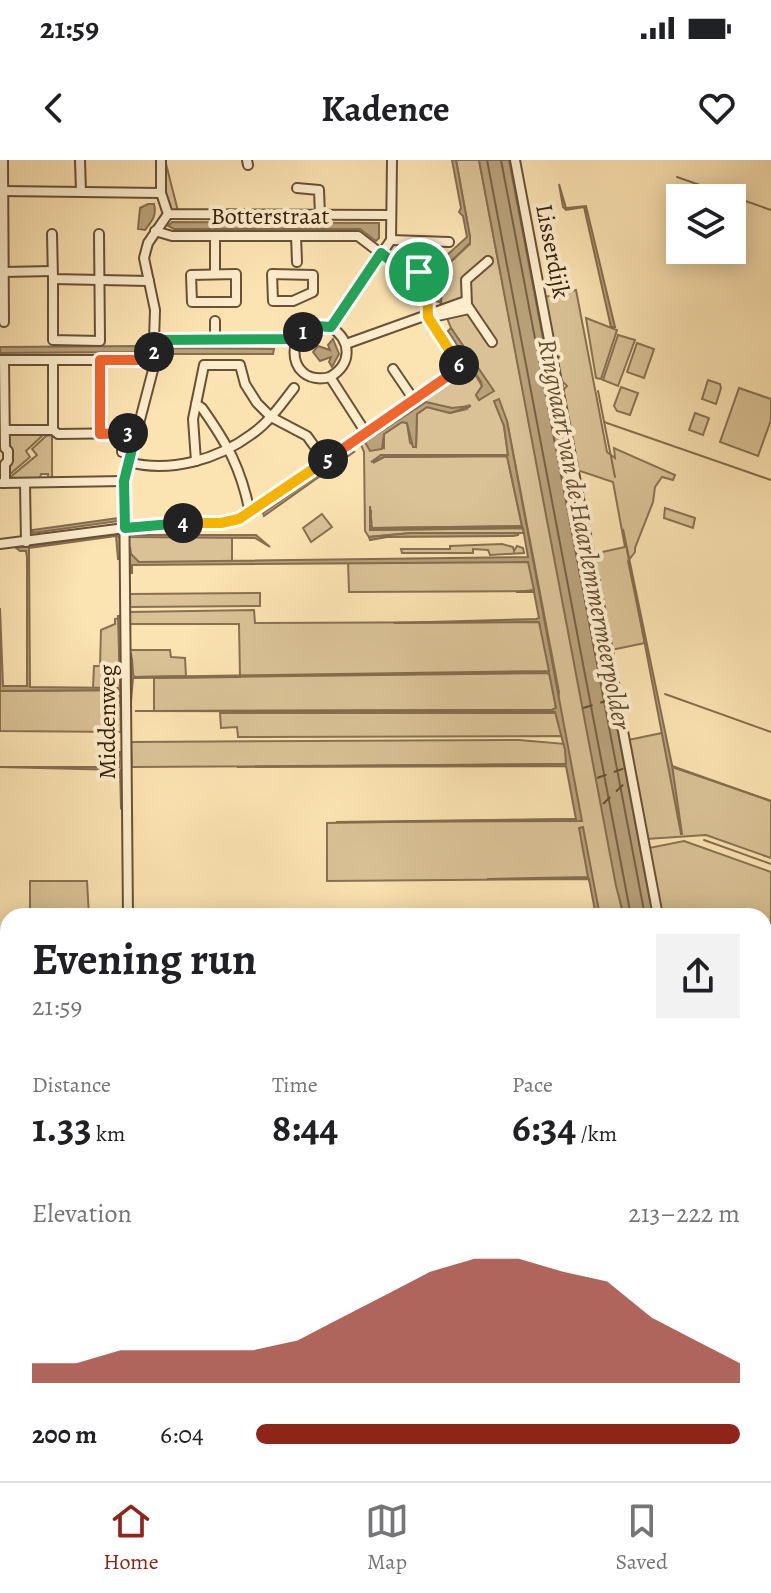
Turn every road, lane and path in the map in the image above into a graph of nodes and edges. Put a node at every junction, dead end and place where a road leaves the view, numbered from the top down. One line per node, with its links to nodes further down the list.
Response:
1 (3, 160): 7 (street)
2 (80, 160): 8 (street)
3 (161, 160): 9 (street)
4 (392, 160): 10 (street)
5 (515, 160): 69 (street, Lisserdijk)
6 (297, 188): 12 (street)
7 (3, 191): 8 (street); 14 (street)
8 (81, 192): 9 (street)
9 (161, 193): 11 (street)
10 (391, 212): 12 (street); 19 (street)
11 (168, 214): 12 (street); 13 (street)
12 (320, 215)
13 (155, 231): 17 (street, Botterstraat); 28 (street, Middenweg)
14 (1, 233): 24 (street)
15 (52, 234): 26 (street)
16 (99, 234): 27 (street)
17 (215, 236): 18 (street, Botterstraat); 25 (street)
18 (296, 236): 21 (street, Botterstraat); 23 (street)
19 (391, 240): 20 (street); 21 (street)
20 (449, 242)
21 (381, 253): 31 (street, Botterstraat); 34 (street)
22 (488, 261): 30 (street)
23 (297, 269): 23 (street)
24 (4, 272): 26 (street); 29 (street)
25 (215, 274): 25 (street)
26 (53, 275): 27 (street); 27 (street)
27 (99, 280): 28 (street)
28 (149, 281): 36 (street, Middenweg)
29 (2, 294): 33 (street)
30 (467, 305): 31 (street); 38 (street)
31 (428, 317): 39 (street); 47 (street)
32 (215, 321): 37 (street)
33 (4, 322)
34 (331, 327): 35 (street); 39 (street)
35 (297, 339): 37 (street); 45 (street)
36 (155, 340): 37 (street); 43 (street, Middenweg)
37 (215, 340)
38 (492, 342)
39 (346, 344): 46 (street)
40 (2, 360): 41 (street); 50 (street)
41 (53, 360): 42 (street); 51 (street)
42 (100, 360): 43 (street); 55 (street)
43 (154, 360): 53 (street, Middenweg)
44 (393, 369): 47 (street)
45 (304, 373): 46 (street); 49 (street)
46 (330, 377): 54 (street)
47 (414, 400): 54 (street)
48 (196, 404): 49 (street); 56 (street); 58 (street)
49 (271, 417): 56 (street); 59 (street)
50 (3, 425): 51 (street); 62 (street)
51 (53, 430): 55 (street)
52 (122, 433): 53 (street); 55 (street); 57 (street)
53 (136, 433): 60 (street, Middenweg)
54 (366, 433): 59 (street)
55 (100, 434)
56 (229, 447): 58 (street); 64 (street)
57 (122, 452)
58 (196, 461): 60 (street)
59 (325, 461): 64 (street)
60 (128, 462): 61 (street, Middenweg)
61 (124, 481): 63 (street); 65 (street, Middenweg)
62 (2, 483): 63 (street)
63 (25, 484): 66 (street)
64 (250, 513): 65 (street)
65 (125, 528): 66 (street); 68 (street, Middenweg)
66 (26, 542): 67 (street)
67 (0, 544)
68 (128, 908)
69 (656, 908)

